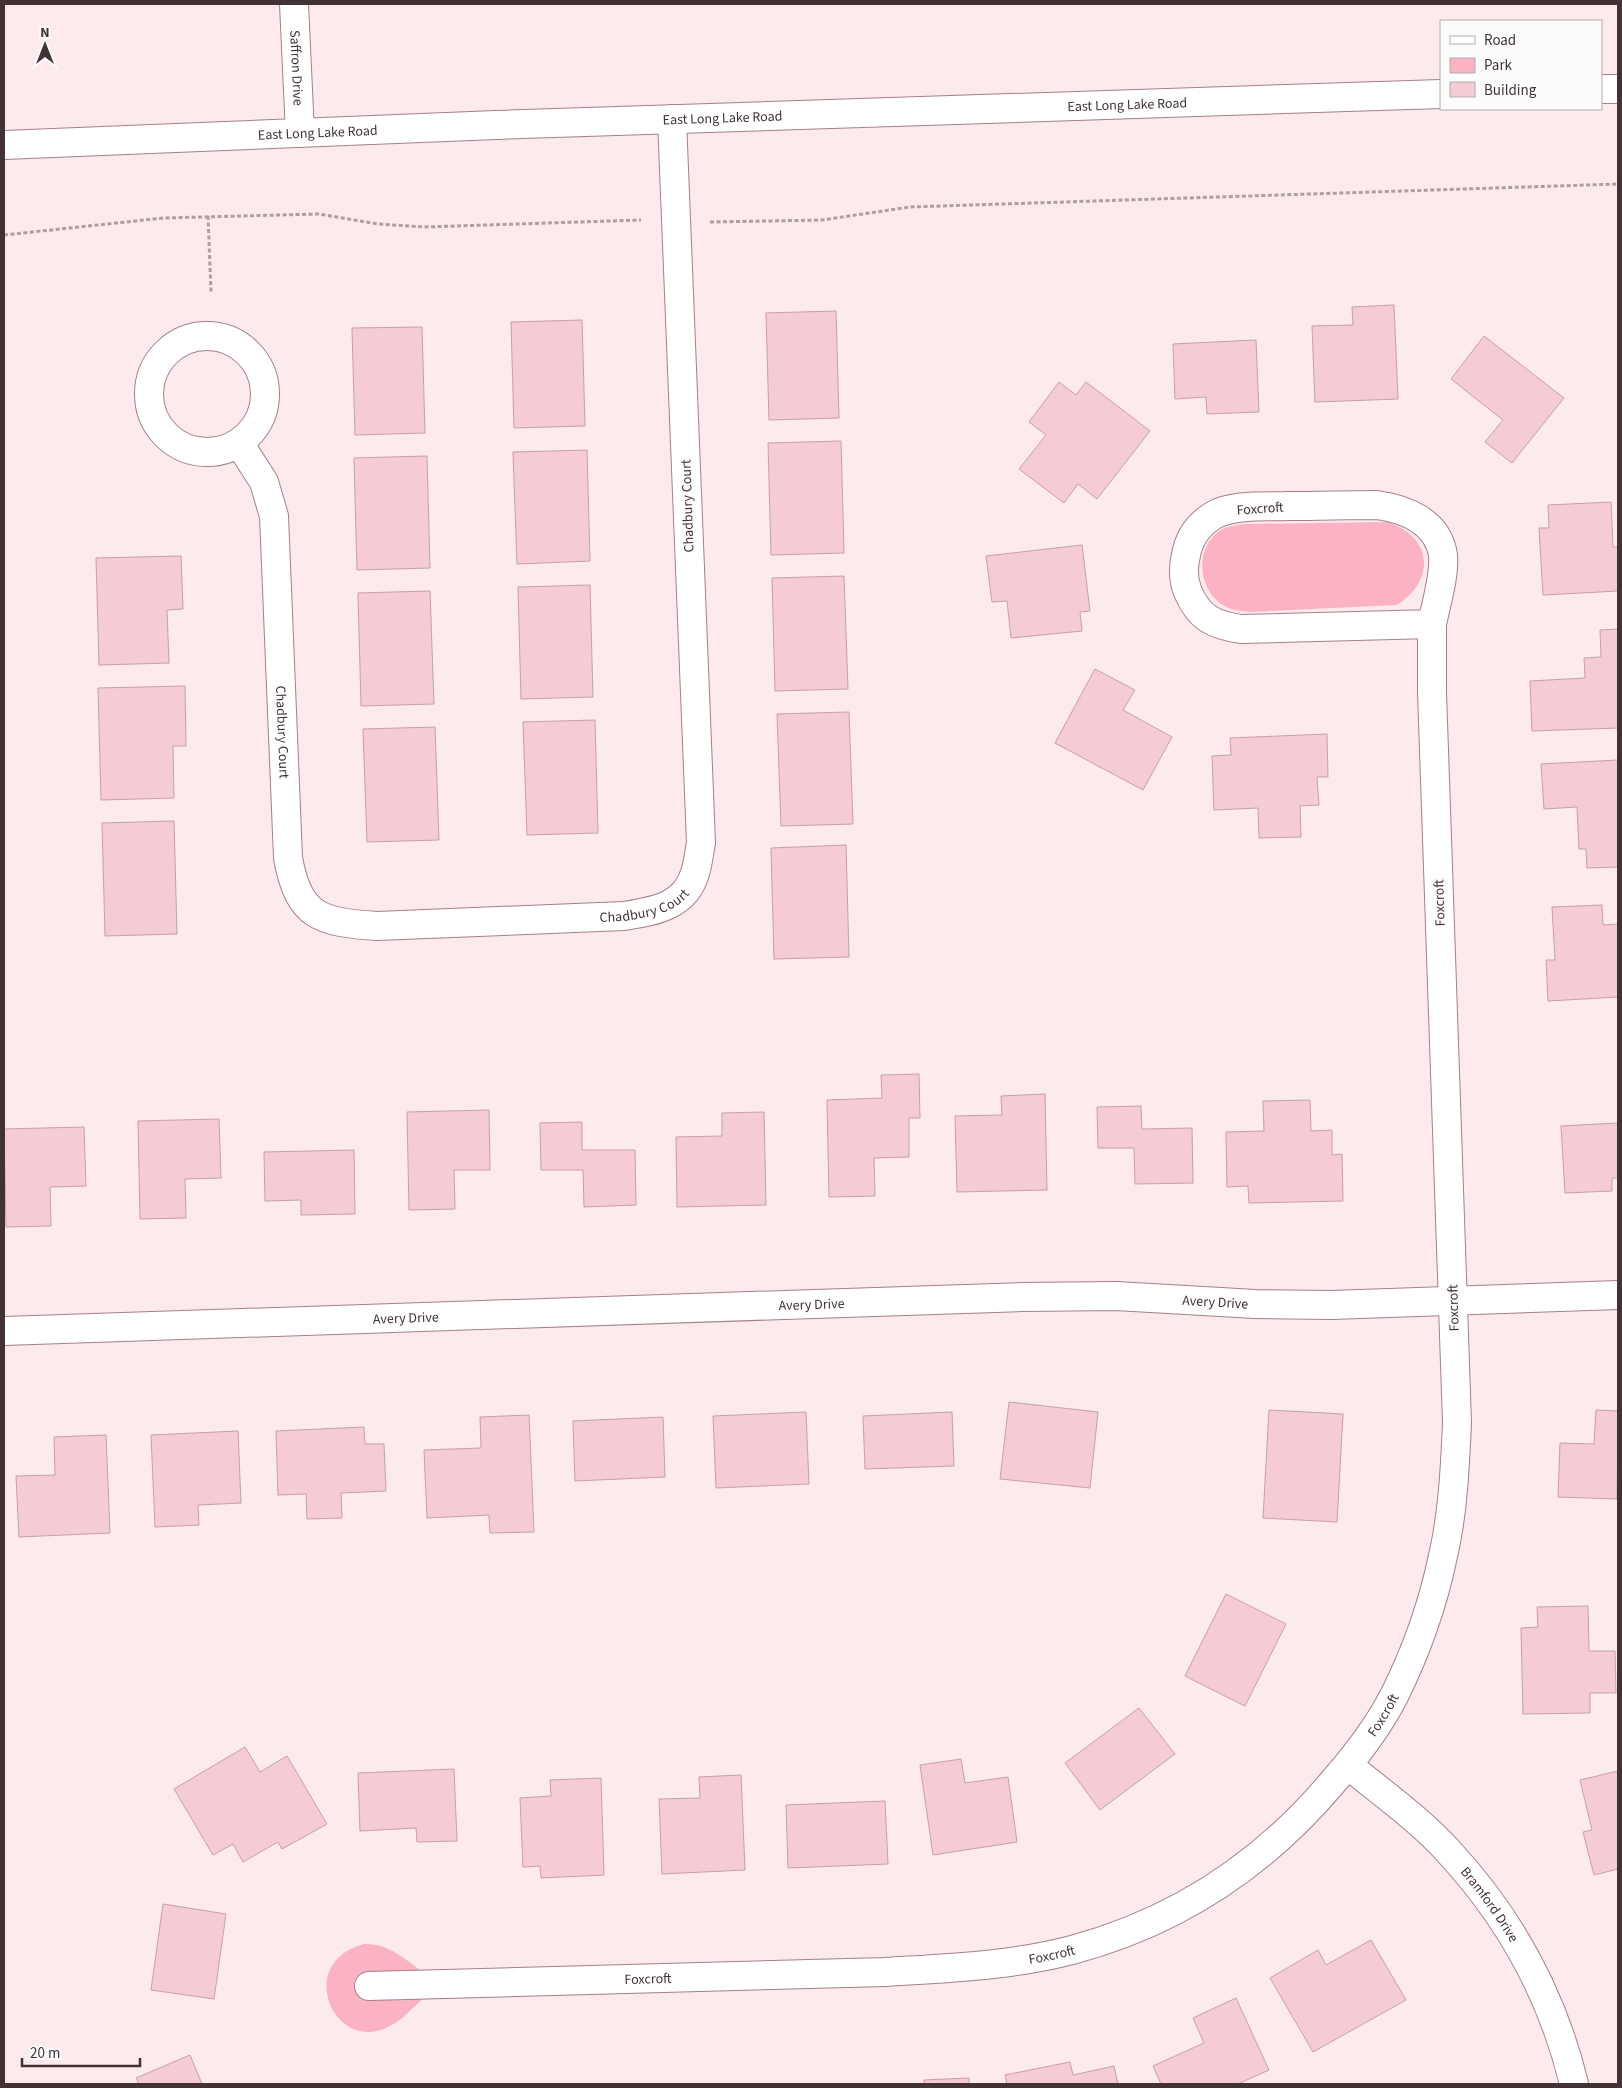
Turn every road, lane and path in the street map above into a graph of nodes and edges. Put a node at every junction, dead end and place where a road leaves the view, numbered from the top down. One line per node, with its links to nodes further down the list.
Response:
1 (294, 4): 6 (street, Saffron Drive)
2 (1602, 89): 3 (street)
3 (1618, 89)
4 (1440, 94): 5 (street, East Long Lake Road)
5 (672, 120): 6 (street, East Long Lake Road); 14 (street, Chadbury Court)
6 (300, 132): 7 (street, East Long Lake Road)
7 (4, 144)
8 (1618, 184): 11 (path)
9 (208, 216): 10 (path); 12 (path); 13 (path)
10 (631, 220)
11 (715, 222)
12 (4, 235)
13 (211, 292)
14 (239, 443): 14 (street)
15 (1432, 624): 15 (street, Foxcroft); 17 (street, Foxcroft)
16 (1618, 1295): 17 (street, Avery Drive)
17 (1452, 1300): 18 (street, Avery Drive); 19 (street, Foxcroft)
18 (4, 1331)
19 (1348, 1766): 20 (street, Foxcroft); 21 (street, Bramford Drive)
20 (369, 1986)
21 (1574, 2084)

